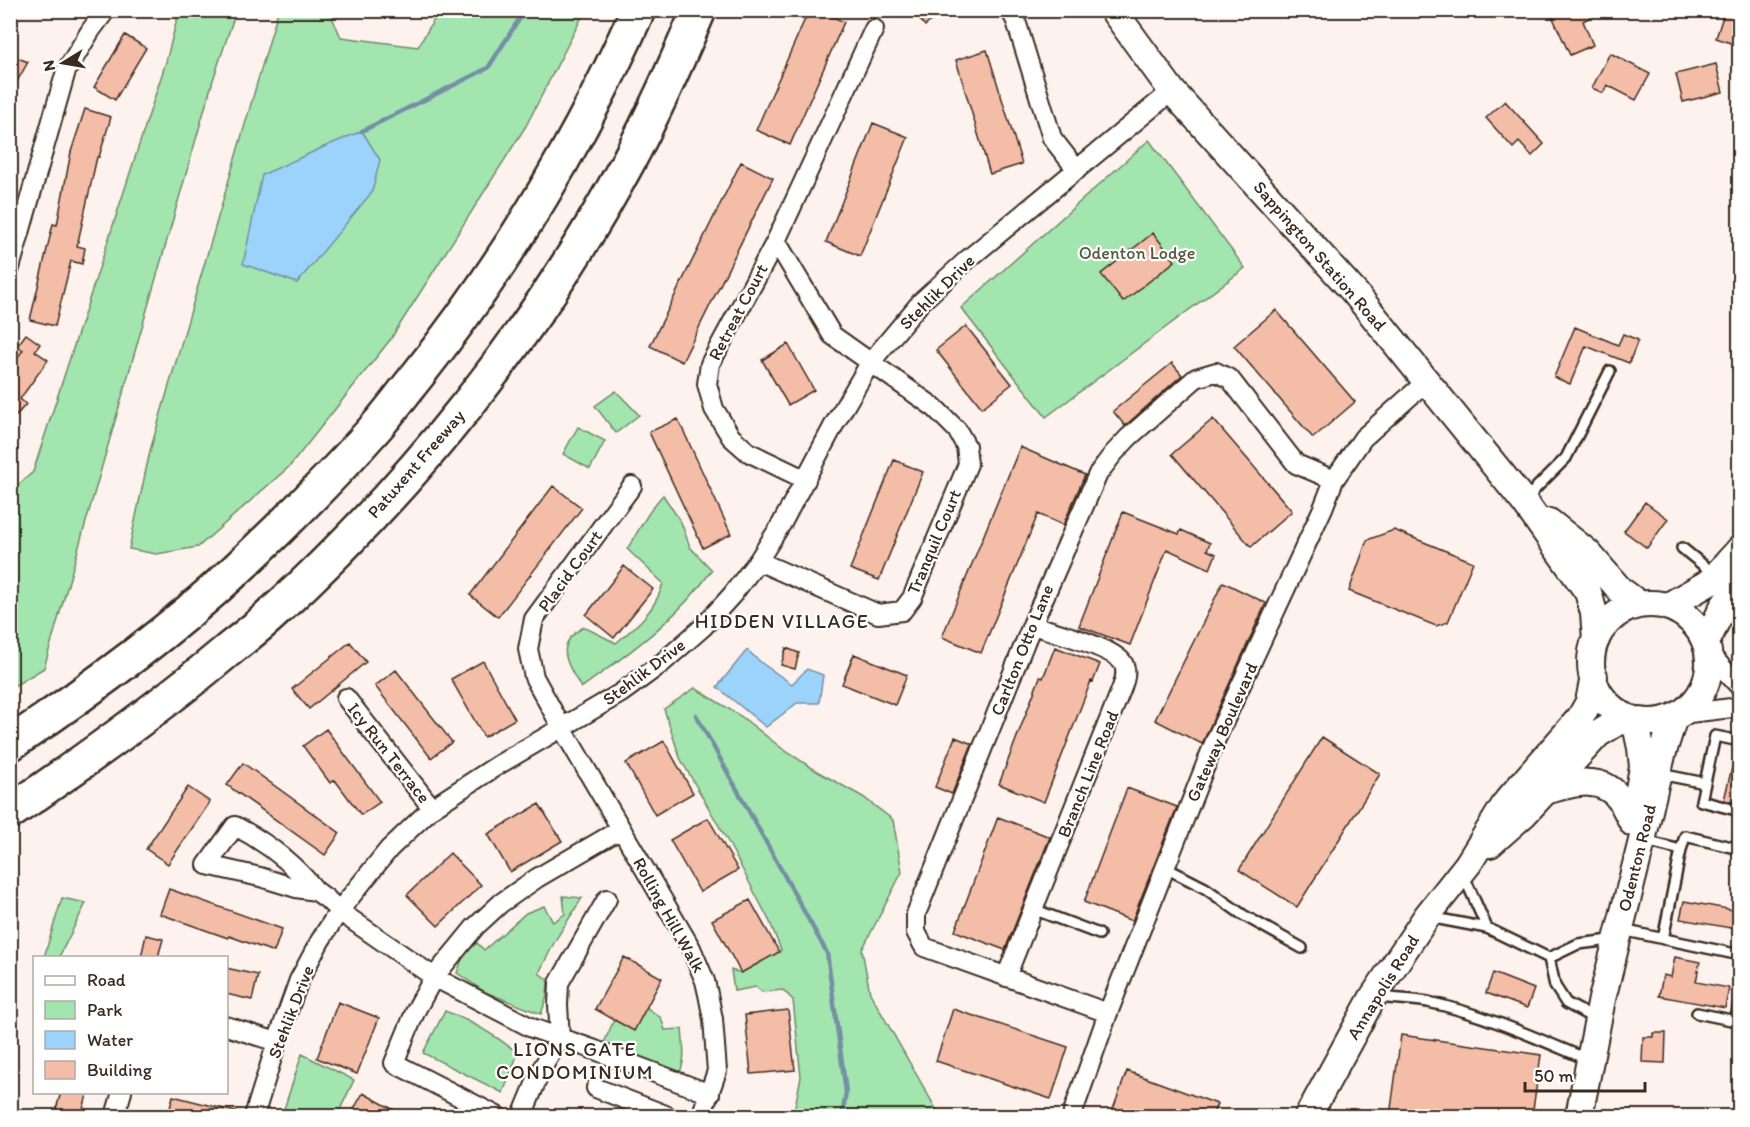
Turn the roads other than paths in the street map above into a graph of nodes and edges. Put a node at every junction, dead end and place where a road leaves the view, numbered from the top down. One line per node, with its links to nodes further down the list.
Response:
1 (106, 10): 9 (street)
2 (638, 10): 36 (highway)
3 (699, 10): 42 (highway, Patuxent Freeway)
4 (1010, 10): 8 (street)
5 (1113, 10): 7 (main road, Sappington Station Road)
6 (874, 29): 10 (street, Retreat Court)
7 (1172, 91): 8 (street, Stehlik Drive); 14 (main road, Sappington Station Road)
8 (1077, 170): 12 (street, Stehlik Drive)
9 (17, 219): 11 (street)
10 (776, 241): 12 (street, Retreat Court); 15 (street, Retreat Court)
11 (10, 268)
12 (870, 363): 15 (street, Stehlik Drive); 21 (street, Tranquil Court)
13 (1610, 371): 18 (lane)
14 (1427, 381): 16 (street, Gateway Boulevard); 18 (main road, Sappington Station Road)
15 (806, 480): 21 (street, Stehlik Drive)
16 (1334, 480): 25 (street, Carlton Otto Lane); 47 (street, Gateway Boulevard)
17 (632, 486): 34 (street, Placid Court)
18 (1525, 503): 23 (main road, Sappington Station Road); 26 (main road, Sappington Station Road)
19 (1682, 548): 22 (lane)
20 (1740, 549): 22 (main road)
21 (758, 561): 34 (street, Stehlik Drive)
22 (1728, 579): 24 (main road); 27 (main road)
23 (1639, 604): 24 (main road); 26 (main road)
24 (1668, 606): 27 (main road)
25 (1032, 625): 51 (street, Branch Line Road); 62 (street, Carlton Otto Lane)
26 (1596, 640): 28 (main road)
27 (1707, 647): 29 (street); 32 (main road)
28 (1594, 676): 33 (main road); 48 (main road, Annapolis Road)
29 (1740, 687)
30 (346, 698): 40 (street, Icy Run Terrace)
31 (1740, 707): 32 (street)
32 (1678, 716): 33 (main road); 37 (main road, Odenton Road)
33 (1632, 720): 39 (main road, Annapolis Road); 44 (main road, Odenton Road)
34 (562, 728): 40 (street, Stehlik Drive); 43 (street, Rolling Hill Walk)
35 (1740, 741): 38 (lane)
36 (10, 744)
37 (1658, 774): 38 (lane); 44 (main road, Odenton Road)
38 (1705, 783): 41 (lane)
39 (1545, 791): 44 (main road); 48 (main road, Annapolis Road)
40 (432, 808): 52 (street, Stehlik Drive)
41 (1740, 811)
42 (10, 812)
43 (621, 829): 61 (street); 74 (street, Rolling Hill Walk)
44 (1638, 832): 46 (lane); 56 (main road, Odenton Road)
45 (1740, 849): 46 (lane)
46 (1681, 850): 57 (lane)
47 (1164, 867): 58 (lane); 66 (street, Gateway Boulevard)
48 (1465, 868): 53 (main road, Annapolis Road); 54 (lane)
49 (316, 891): 49 (street); 52 (street)
50 (608, 899): 69 (street)
51 (1033, 909): 55 (lane); 62 (street, Branch Line Road)
52 (339, 911): 61 (street); 70 (street, Stehlik Drive)
53 (1427, 916): 54 (lane); 64 (main road, Annapolis Road)
54 (1487, 928): 60 (lane)
55 (1099, 934)
56 (1615, 935): 57 (lane); 60 (lane); 65 (main road, Odenton Road)
57 (1663, 939): 59 (lane)
58 (1302, 948)
59 (1740, 955)
60 (1549, 958): 65 (lane)
61 (434, 977): 69 (street); 77 (street)
62 (1006, 977): 66 (street, Carlton Otto Lane)
63 (1740, 994): 67 (lane)
64 (1373, 997): 71 (lane); 82 (main road, Annapolis Road)
65 (1599, 1010): 71 (main road, Odenton Road)
66 (1108, 1013): 81 (street, Gateway Boulevard)
67 (1697, 1014)
68 (228, 1027): 70 (street)
69 (560, 1038): 74 (street); 78 (street)
70 (277, 1042): 76 (street, Stehlik Drive)
71 (1589, 1060): 83 (main road, Odenton Road)
72 (596, 1088): 79 (street)
73 (121, 1094): 75 (street)
74 (710, 1094): 80 (street, Rolling Hill Walk)
75 (115, 1116)
76 (254, 1116)
77 (497, 1116)
78 (522, 1116)
79 (668, 1116)
80 (701, 1116)
81 (1073, 1116)
82 (1308, 1116)
83 (1579, 1116)

